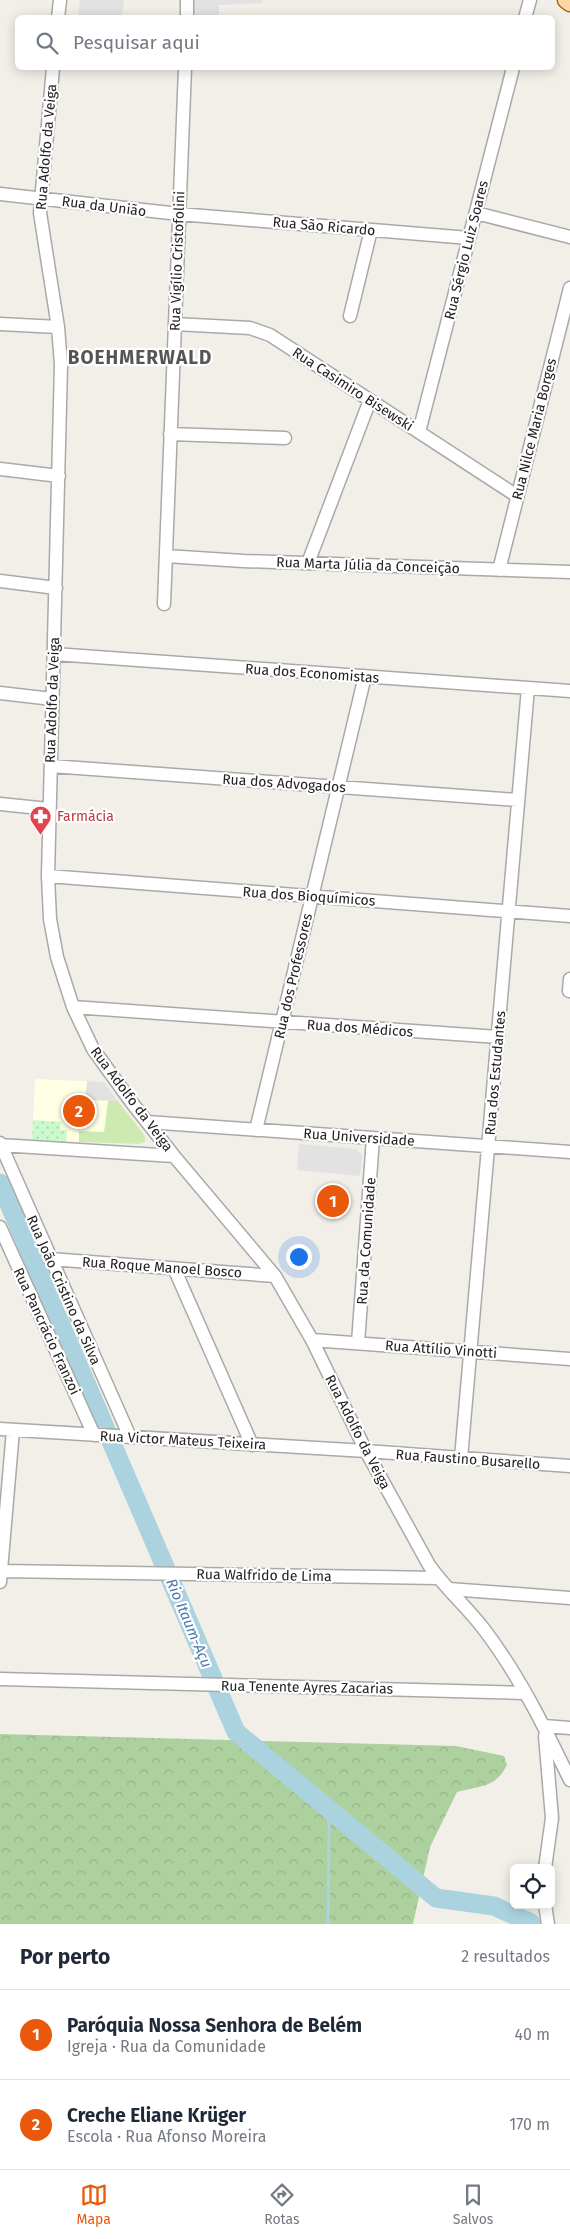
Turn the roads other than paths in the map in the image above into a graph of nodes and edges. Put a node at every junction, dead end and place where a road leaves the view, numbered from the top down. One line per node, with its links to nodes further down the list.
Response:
1 (60, 0): 6 (street)
2 (187, 0): 7 (street)
3 (530, 0): 8 (street)
4 (566, 0): 5 (main road)
5 (570, 3)
6 (58, 15)
7 (187, 15)
8 (526, 15)
9 (53, 70): 13 (street, Rua Adolfo da Veiga)
10 (185, 70): 15 (street, Rua Vigílio Cristofolini)
11 (512, 70): 14 (street, Rua Sérgio Luiz Soares)
12 (0, 194): 13 (street, Rua da União)
13 (40, 198): 15 (street, Rua da União); 23 (street, Rua Adolfo da Veiga)
14 (476, 213): 17 (street); 18 (street, Rua Sérgio Luiz Soares)
15 (179, 214): 16 (street, Rua São Ricardo); 22 (street, Rua Vigílio Cristofolini)
16 (371, 230): 18 (street, Rua São Ricardo); 20 (street)
17 (570, 237)
18 (469, 238): 25 (street, Rua Sérgio Luiz Soares)
19 (570, 288): 30 (street, Rua Nilce Maria Borges)
20 (350, 316)
21 (0, 324): 23 (street)
22 (175, 324): 24 (street, Rua Casimiro Bisewski); 26 (street, Rua Vigílio Cristofolini)
23 (58, 327): 29 (street, Rua Adolfo da Veiga)
24 (370, 400): 25 (street, Rua Casimiro Bisewski); 32 (street)
25 (420, 432): 30 (street, Rua Casimiro Bisewski)
26 (170, 434): 27 (street); 31 (street, Rua Vigílio Cristofolini)
27 (285, 438)
28 (0, 469): 29 (street)
29 (59, 476): 36 (street, Rua Adolfo da Veiga)
30 (517, 496): 33 (street, Rua Nilce Maria Borges)
31 (166, 556): 32 (street, Rua Marta Júlia da Conceição); 37 (street, Rua Vigílio Cristofolini)
32 (308, 563): 33 (street, Rua Marta Júlia da Conceição)
33 (498, 570): 34 (street, Rua Marta Júlia da Conceição)
34 (570, 572)
35 (0, 581): 36 (street)
36 (56, 588): 38 (street, Rua Adolfo da Veiga)
37 (164, 604)
38 (54, 654): 39 (street, Rua dos Economistas); 43 (street, Rua Adolfo da Veiga)
39 (364, 676): 40 (street, Rua dos Economistas); 45 (street, Rua dos Professores)
40 (528, 688): 41 (street, Rua dos Economistas); 46 (street, Rua dos Estudantes)
41 (570, 691)
42 (0, 693): 43 (street)
43 (52, 699): 44 (street, Rua Adolfo da Veiga)
44 (51, 766): 45 (street, Rua dos Advogados); 48 (street, Rua Adolfo da Veiga)
45 (338, 787): 46 (street, Rua dos Advogados); 50 (street, Rua dos Professores)
46 (518, 800): 51 (street, Rua dos Estudantes)
47 (0, 804): 48 (street)
48 (49, 809): 49 (street, Rua Adolfo da Veiga)
49 (48, 876): 50 (street, Rua dos Bioquímicos); 53 (street, Rua Adolfo da Veiga)
50 (312, 896): 51 (street, Rua dos Bioquímicos); 54 (street, Rua dos Professores)
51 (509, 911): 52 (street, Rua dos Bioquímicos); 55 (street, Rua dos Estudantes)
52 (570, 916)
53 (73, 1007): 54 (street, Rua dos Médicos); 56 (street, Rua Adolfo da Veiga)
54 (282, 1022): 55 (street, Rua dos Médicos); 57 (street, Rua dos Professores)
55 (498, 1037): 60 (street, Rua dos Estudantes)
56 (147, 1122): 57 (street, Rua Universidade); 62 (street, Rua Adolfo da Veiga)
57 (256, 1130): 58 (street, Rua Universidade)
58 (373, 1138): 60 (street, Rua Universidade); 69 (street, Rua da Comunidade)
59 (0, 1144): 62 (street); 65 (street, Rua João Cristino da Silva)
60 (488, 1146): 61 (street, Rua Universidade); 70 (street, Rua dos Estudantes)
61 (570, 1152)
62 (174, 1156): 67 (street, Rua Adolfo da Veiga)
63 (0, 1227): 64 (street, Rua Pancrácio Franzoi)
64 (6, 1256): 73 (street, Rua Pancrácio Franzoi)
65 (50, 1259): 66 (street, Rua Roque Manoel Bosco); 74 (street, Rua João Cristino da Silva)
66 (174, 1268): 67 (street, Rua Roque Manoel Bosco); 75 (street)
67 (275, 1276): 68 (street, Rua Adolfo da Veiga)
68 (312, 1340): 69 (street, Rua Attílio Vinotti); 76 (street, Rua Adolfo da Veiga)
69 (358, 1344): 70 (street, Rua Attílio Vinotti)
70 (470, 1352): 71 (street, Rua Attílio Vinotti); 77 (street, Rua dos Estudantes)
71 (570, 1359)
72 (6, 1430): 73 (street, Rua Victor Mateus Teixeira); 79 (street)
73 (98, 1435): 74 (street, Rua Victor Mateus Teixeira)
74 (124, 1437): 75 (street, Rua Victor Mateus Teixeira)
75 (252, 1444): 76 (street, Rua Victor Mateus Teixeira)
76 (366, 1451): 77 (street, Rua Faustino Busarello); 80 (street, Rua Adolfo da Veiga)
77 (461, 1458): 78 (street, Rua Faustino Busarello)
78 (570, 1466)
79 (0, 1576): 80 (street, Rua Walfrido de Lima)
80 (438, 1578): 81 (street, Rua Adolfo da Veiga)
81 (449, 1589): 82 (street); 84 (street, Rua Adolfo da Veiga)
82 (570, 1598)
83 (0, 1679): 84 (street, Rua Tenente Ayres Zacarias)
84 (524, 1693): 85 (street, Rua Adolfo da Veiga)
85 (544, 1726): 86 (street); 87 (street, Rua Adolfo da Veiga); 88 (street)
86 (570, 1728)
87 (570, 1780)
88 (546, 1864)
89 (546, 1909): 90 (street)
90 (548, 1924)

